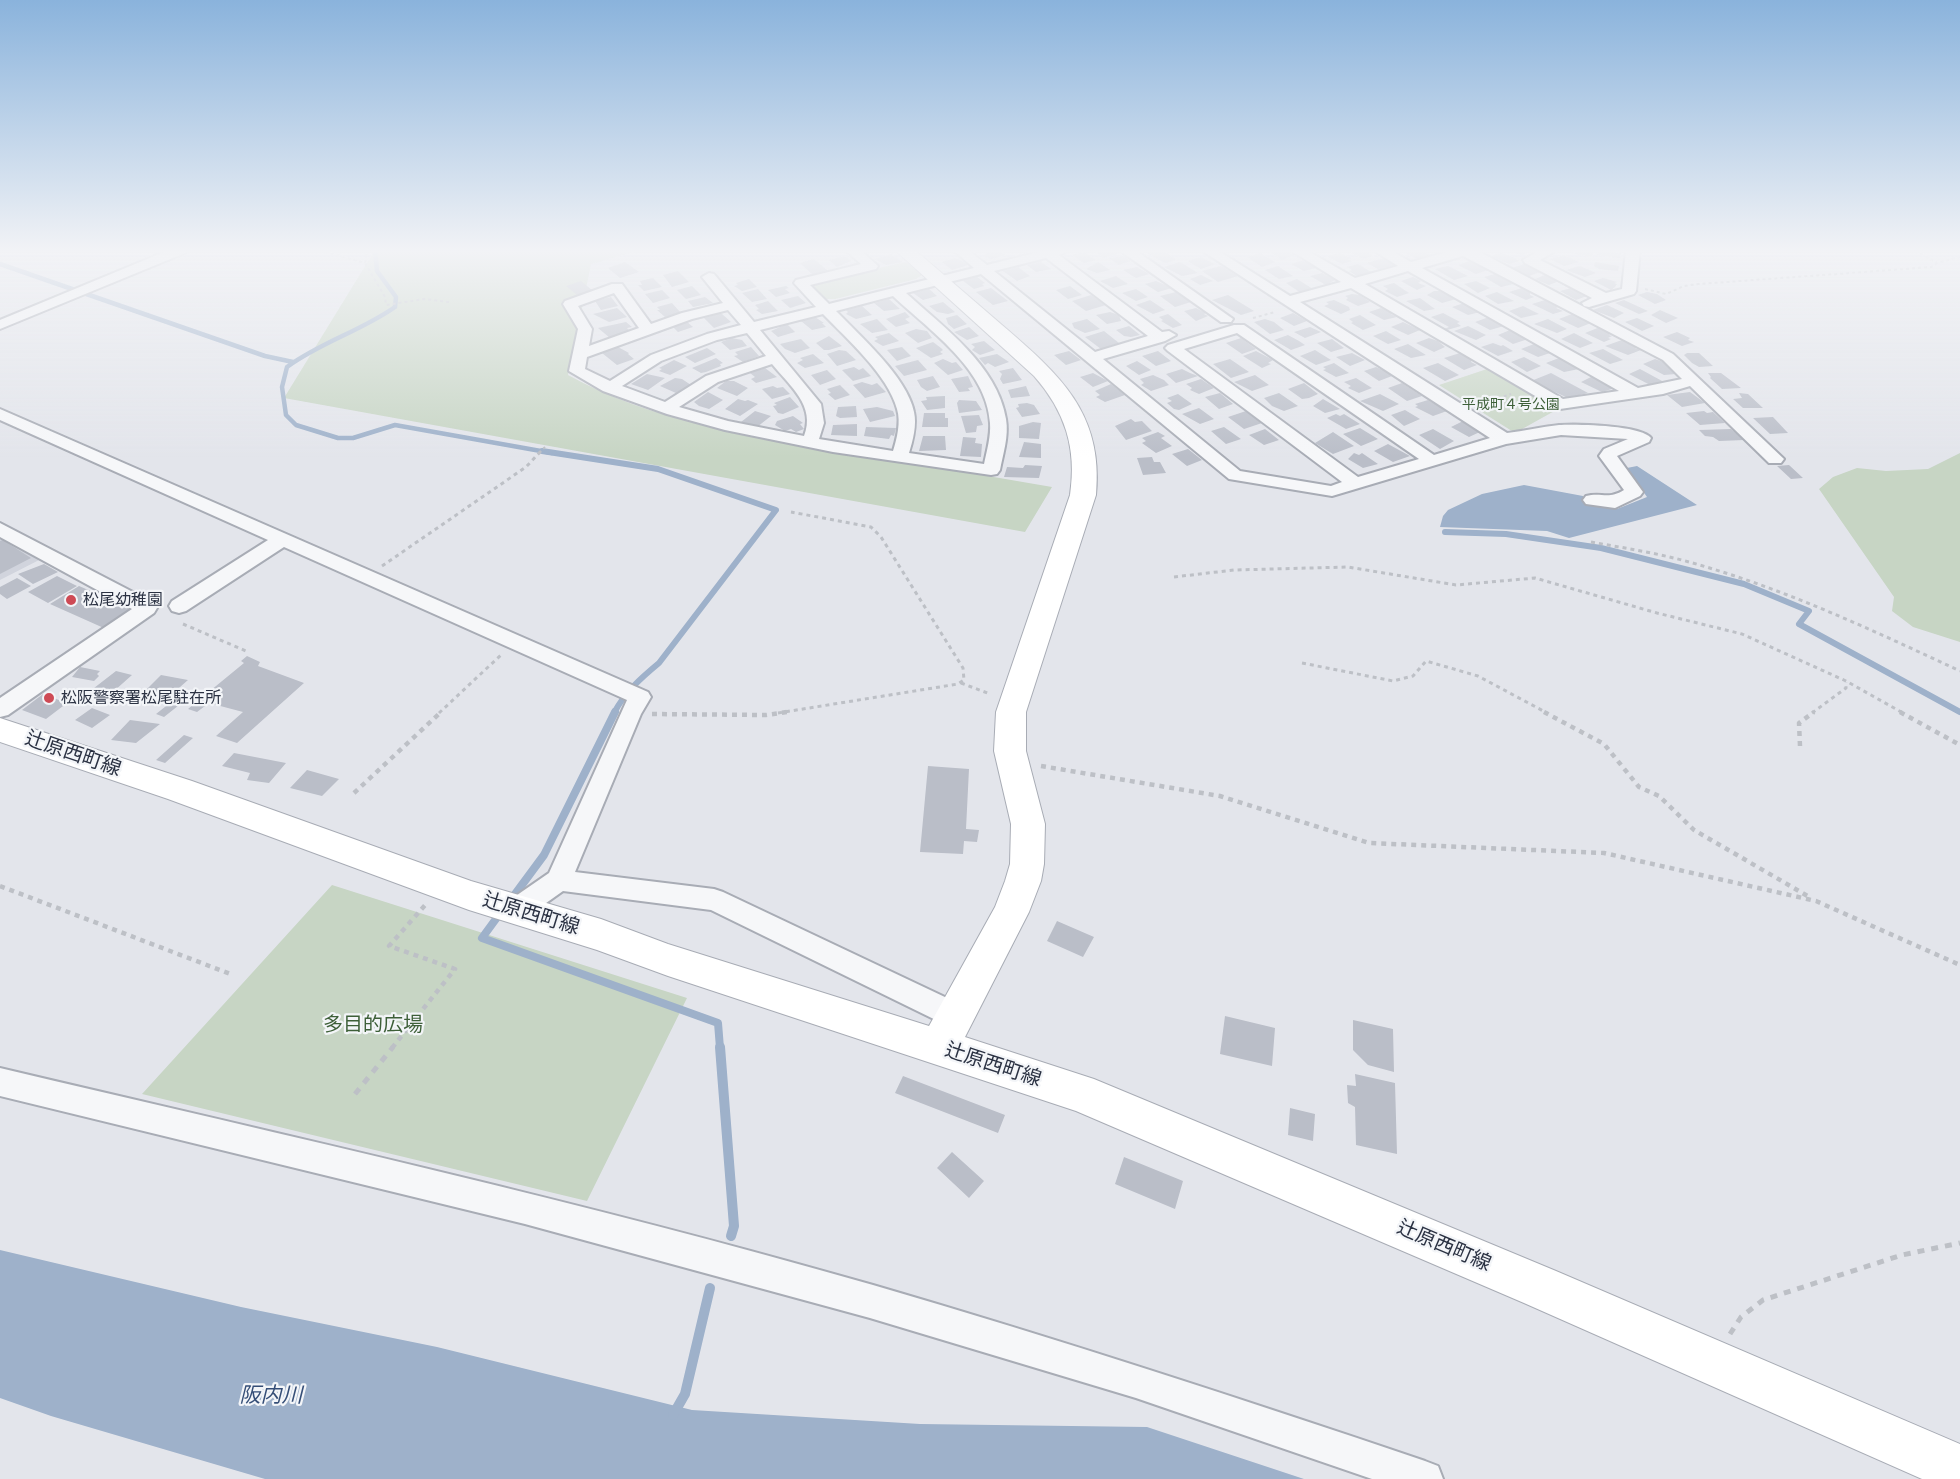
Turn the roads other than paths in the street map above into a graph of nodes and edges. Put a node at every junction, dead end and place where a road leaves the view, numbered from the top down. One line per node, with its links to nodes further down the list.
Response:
1 (14, 319): 17 (street)
2 (579, 319): 21 (street)
3 (640, 319): 19 (street)
4 (679, 319): 19 (street)
5 (743, 319): 18 (street)
6 (781, 319): 18 (street)
7 (834, 319): 31 (street)
8 (925, 319): 31 (street)
9 (982, 319): 43 (main road)
10 (1044, 319): 23 (street)
11 (1135, 319): 20 (street)
12 (1226, 319): 20 (street)
13 (1317, 319): 29 (street)
14 (1415, 319): 26 (street)
15 (1503, 319): 26 (street)
16 (1595, 319): 24 (street)
17 (0, 325)
18 (750, 327): 22 (street); 25 (street)
19 (648, 330): 21 (street)
20 (1160, 338): 23 (street)
21 (581, 354): 25 (street)
22 (776, 358): 27 (street); 30 (street)
23 (1092, 358): 34 (street)
24 (1692, 381): 26 (street); 32 (street)
25 (609, 388): 27 (street)
26 (1635, 393)
27 (668, 408): 30 (street)
28 (0, 414): 37 (street)
29 (1504, 439): 33 (street); 35 (street)
30 (810, 441): 31 (street)
31 (900, 456)
32 (1775, 459)
33 (1431, 460): 34 (street); 34 (street)
34 (1356, 484)
35 (1592, 500)
36 (0, 529): 39 (street)
37 (283, 539): 38 (street); 41 (street)
38 (179, 606)
39 (0, 708)
40 (0, 730): 42 (main road, 辻原西町線)
41 (559, 880): 42 (street); 43 (street)
42 (507, 907): 43 (main road, 辻原西町線)
43 (947, 1032): 45 (main road, 辻原西町線)
44 (0, 1082): 46 (street)
45 (1960, 1470)
46 (1425, 1479)

